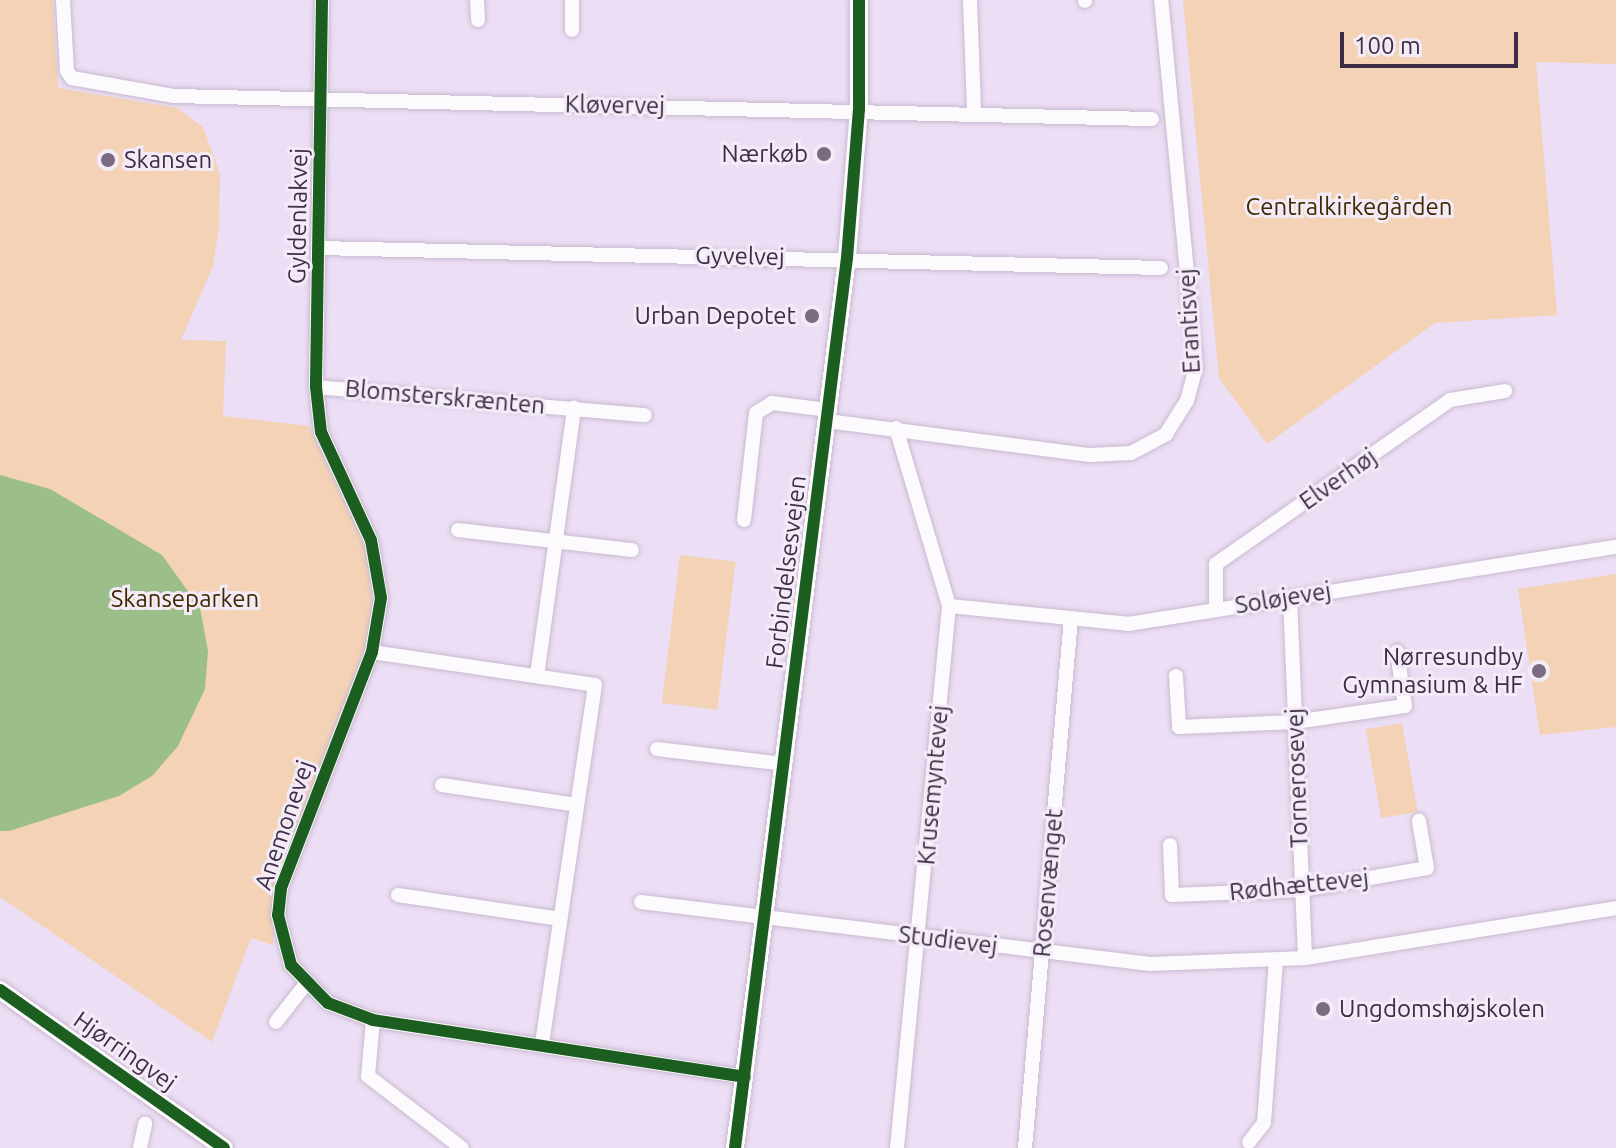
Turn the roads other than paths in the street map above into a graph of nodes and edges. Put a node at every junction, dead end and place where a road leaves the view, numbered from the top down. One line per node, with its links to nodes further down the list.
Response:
1 (63, 0): 10 (street, Kløvervej)
2 (322, 0): 10 (street, Gyldenlakvej)
3 (477, 0): 8 (street)
4 (572, 0): 9 (street)
5 (859, 0): 11 (street, Forbindelsesvejen)
6 (970, 0): 12 (street)
7 (1161, 0): 22 (street, Erantisvej)
8 (478, 20)
9 (572, 30)
10 (322, 99): 11 (street, Kløvervej); 14 (street, Gyldenlakvej)
11 (859, 109): 12 (street, Kløvervej); 15 (street, Forbindelsesvejen)
12 (974, 111): 13 (street, Kløvervej)
13 (1152, 119)
14 (319, 248): 15 (street, Gyvelvej); 17 (street, Gyldenlakvej)
15 (847, 258): 16 (street, Gyvelvej); 21 (street, Forbindelsesvejen)
16 (1161, 268)
17 (316, 387): 19 (street, Blomsterskrænten); 23 (street, Gyldenlakvej)
18 (1505, 391): 31 (street, Elverhøj)
19 (574, 408): 20 (street, Blomsterskrænten); 26 (street, Blomsterskrænten)
20 (645, 415)
21 (827, 416): 22 (street, Erantisvej); 24 (street, Erantisvej); 39 (street, Forbindelsesvejen)
22 (896, 428): 30 (street, Krusemyntevej)
23 (321, 432): 33 (street, Anemonevej)
24 (744, 520)
25 (458, 530): 26 (street)
26 (556, 542): 28 (street); 35 (street, Blomsterskrænten)
27 (1616, 547): 29 (street, Soløjevej)
28 (632, 550)
29 (1290, 598): 31 (street, Soløjevej); 37 (street, Tornerosevej)
30 (949, 606): 32 (street, Soløjevej); 50 (street, Krusemyntevej)
31 (1216, 609): 32 (street, Soløjevej)
32 (1071, 618): 51 (street, Rosenvænget)
33 (372, 652): 35 (street); 54 (street, Anemonevej)
34 (1397, 652): 37 (street)
35 (537, 676): 41 (street)
36 (1176, 676): 37 (street)
37 (1295, 722): 44 (street, Tornerosevej)
38 (657, 749): 39 (street)
39 (785, 764): 48 (street, Forbindelsesvejen)
40 (442, 785): 41 (street)
41 (577, 805): 49 (street)
42 (1419, 821): 44 (street, Rødhættevej)
43 (1170, 845): 44 (street, Rødhættevej)
44 (1301, 890): 52 (street, Tornerosevej)
45 (398, 895): 49 (street)
46 (641, 902): 48 (street, Studievej)
47 (1616, 908): 52 (street, Studievej)
48 (765, 918): 50 (street, Studievej); 59 (street, Forbindelsesvejen)
49 (560, 919): 58 (street)
50 (919, 937): 51 (street, Studievej); 66 (street, Krusemyntevej)
51 (1042, 952): 53 (street, Studievej); 67 (street, Rosenvænget)
52 (1305, 958): 53 (street, Studievej)
53 (1276, 961): 61 (street)
54 (305, 985): 56 (street, Anemonevej); 57 (street)
55 (0, 990): 63 (street, Hjørringvej)
56 (373, 1020): 58 (street, Anemonevej); 64 (street)
57 (276, 1022)
58 (542, 1045): 59 (street, Anemonevej)
59 (745, 1077): 65 (street, Forbindelsesvejen)
60 (145, 1124): 62 (street)
61 (1249, 1142)
62 (140, 1148)
63 (224, 1148)
64 (462, 1148)
65 (735, 1148)
66 (897, 1148)
67 (1025, 1148)

